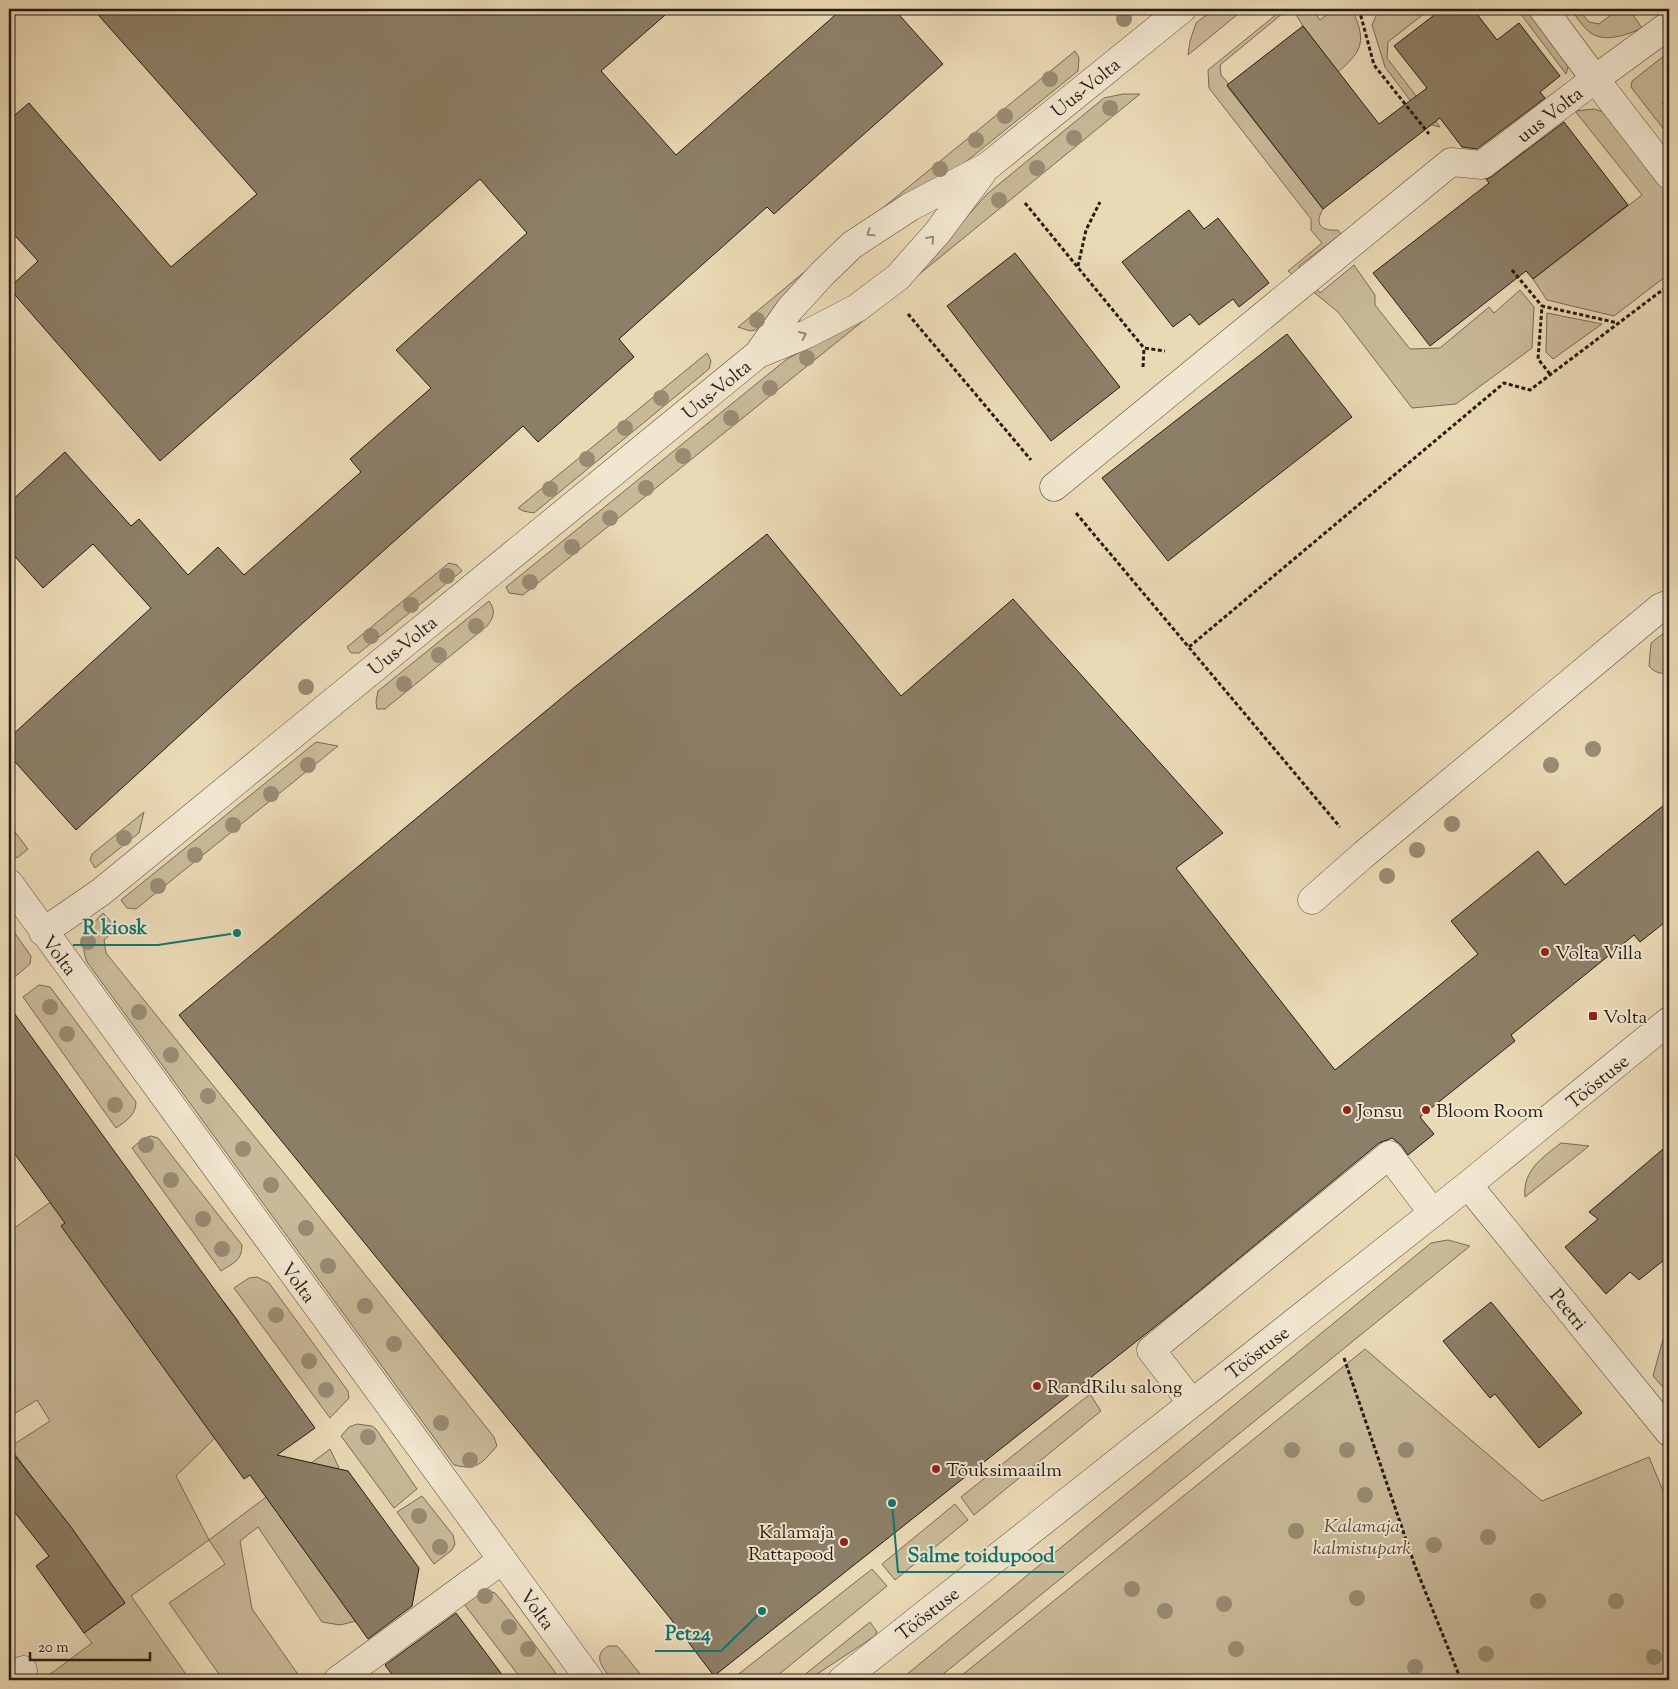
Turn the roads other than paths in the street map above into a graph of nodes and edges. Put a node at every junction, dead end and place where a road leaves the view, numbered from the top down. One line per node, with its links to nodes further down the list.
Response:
1 (1182, 9): 5 (street, Uus-Volta)
2 (1543, 9): 4 (street, uus Volta)
3 (1669, 25): 4 (street)
4 (1595, 79): 6 (street); 8 (street, uus Volta)
5 (988, 166): 7 (street, Uus-Volta, one-way to 7); 7 (street, Uus-Volta, one-way to 5)
6 (1669, 175)
7 (758, 354): 12 (street, Uus-Volta)
8 (1054, 487)
9 (1669, 604): 11 (street)
10 (9, 883): 12 (street, Volta)
11 (1312, 900)
12 (43, 932): 18 (street, Volta)
13 (1669, 1021): 14 (street, Tööstuse)
14 (1468, 1185): 15 (street, Tööstuse); 17 (street, Peetri)
15 (1433, 1212): 16 (street, Tööstuse); 16 (street)
16 (1192, 1403): 21 (street, Tööstuse)
17 (1669, 1432)
18 (502, 1560): 19 (street); 20 (street, Volta)
19 (351, 1677)
20 (590, 1680)
21 (842, 1680)

